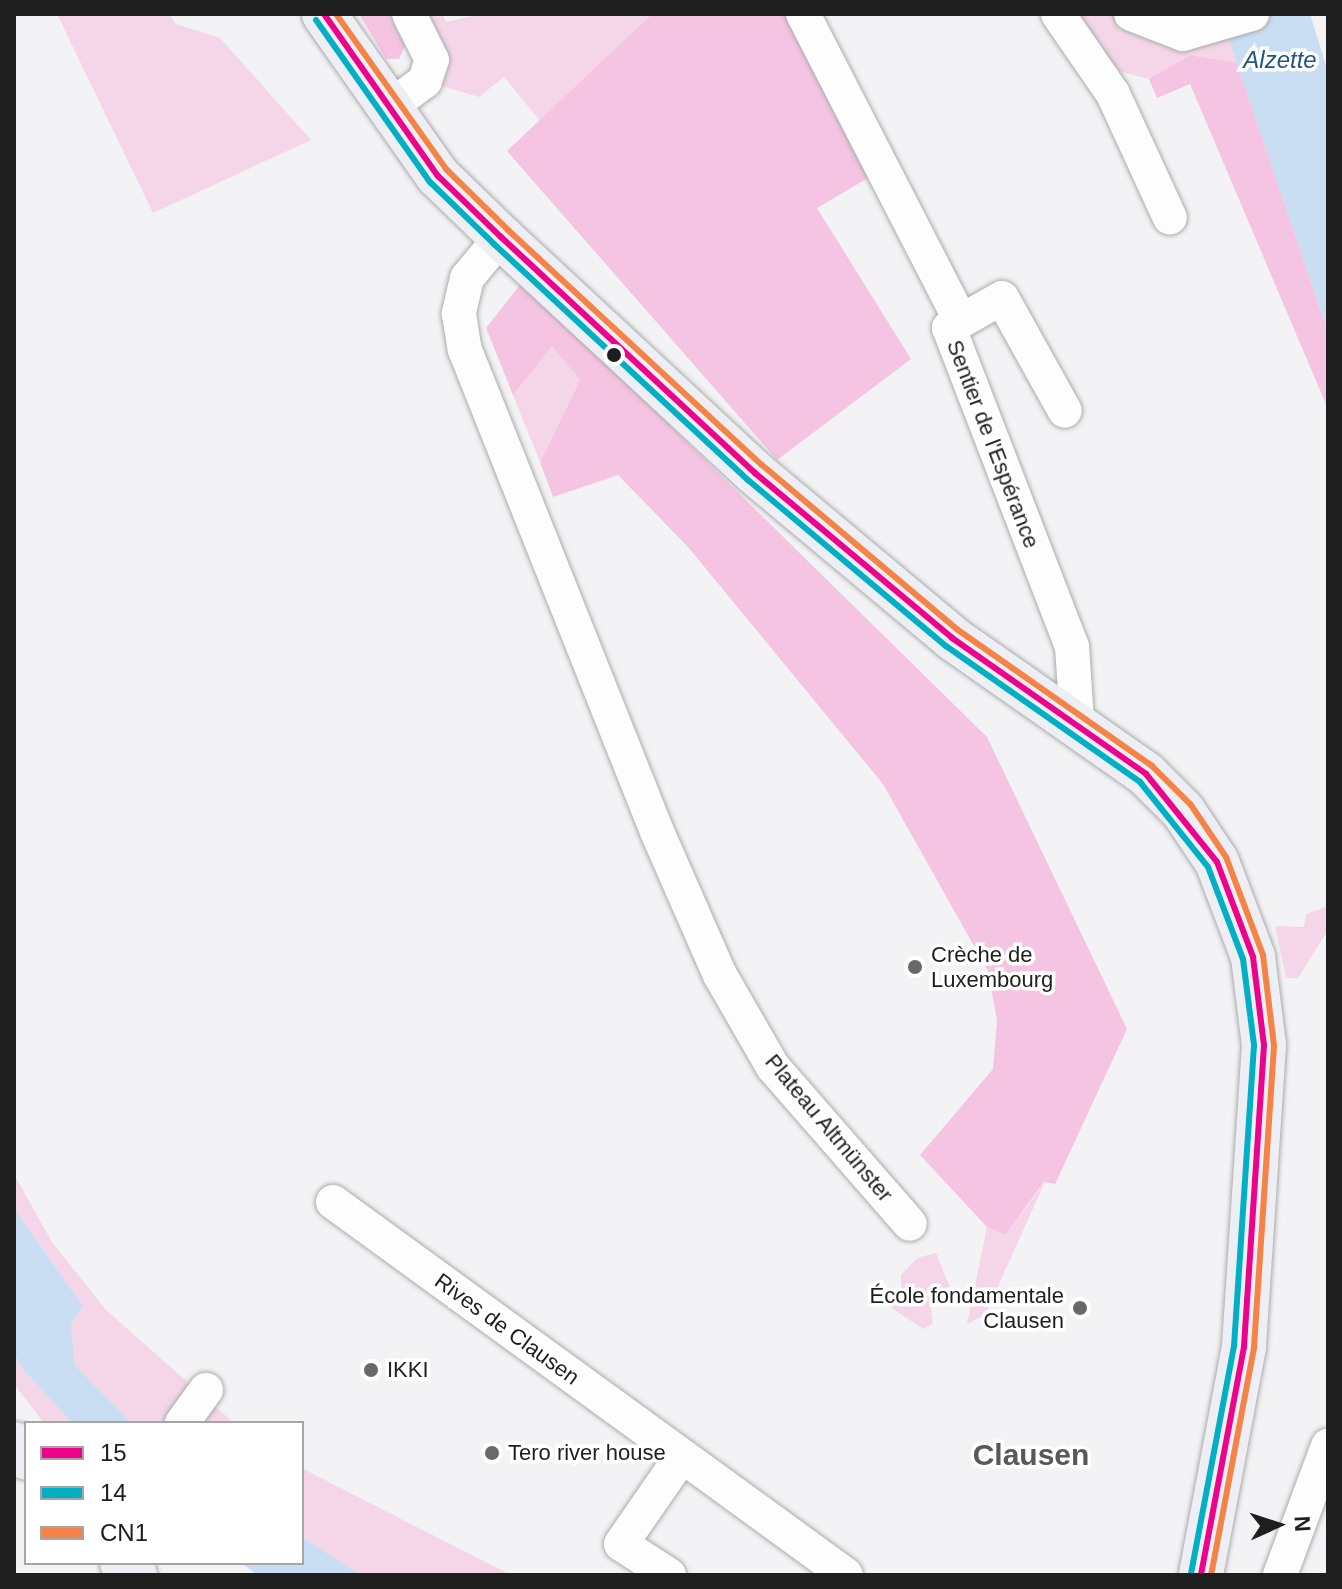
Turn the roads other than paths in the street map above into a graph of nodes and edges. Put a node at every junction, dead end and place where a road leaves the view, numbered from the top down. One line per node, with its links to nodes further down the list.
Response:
1 (324, 14): 7 (main road)
2 (409, 14): 7 (street)
3 (803, 14): 10 (street, Sentier de l'Espérance)
4 (1058, 14): 8 (street)
5 (1131, 14): 6 (street)
6 (1252, 14)
7 (387, 109): 9 (main road)
8 (1170, 218)
9 (501, 237): 12 (main road); 14 (street, Plateau Altmünster)
10 (961, 321): 11 (street); 12 (street, Sentier de l'Espérance)
11 (1065, 411)
12 (1077, 721): 21 (main road)
13 (333, 1202): 18 (street, Rives de Clausen)
14 (910, 1224)
15 (206, 1390): 16 (street)
16 (183, 1421)
17 (1328, 1446): 22 (street)
18 (682, 1456): 19 (street); 20 (street, Rives de Clausen)
19 (669, 1575)
20 (846, 1575)
21 (1201, 1575)
22 (1280, 1575)

